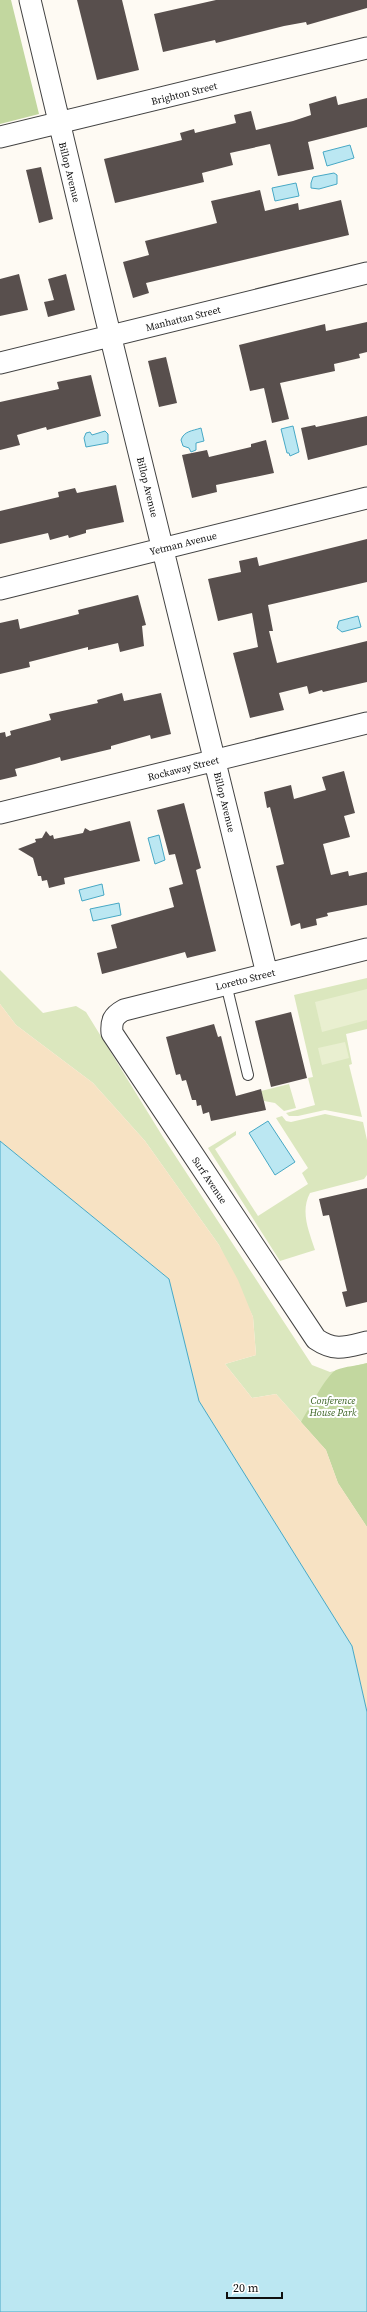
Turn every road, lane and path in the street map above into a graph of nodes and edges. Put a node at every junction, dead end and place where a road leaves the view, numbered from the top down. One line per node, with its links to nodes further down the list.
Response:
1 (30, 0): 3 (street, Billop Avenue)
2 (367, 48): 3 (street, Brighton Street)
3 (58, 123): 4 (street, Brighton Street); 6 (street, Billop Avenue)
4 (0, 137)
5 (367, 273): 6 (street, Manhattan Street)
6 (110, 336): 7 (street, Manhattan Street); 9 (street, Billop Avenue)
7 (0, 363)
8 (367, 498): 9 (street, Yetman Avenue)
9 (163, 548): 10 (street, Yetman Avenue); 12 (street, Billop Avenue)
10 (0, 589)
11 (367, 723): 12 (street, Rockaway Street)
12 (215, 760): 13 (street, Rockaway Street); 15 (street, Billop Avenue)
13 (0, 813)
14 (367, 949): 15 (street, Loretto Street)
15 (267, 974): 16 (street, Loretto Street)
16 (226, 984): 17 (street, Loretto Street); 18 (lane)
17 (124, 1010): 19 (street, Surf Avenue)
18 (248, 1075)
19 (367, 1342)

